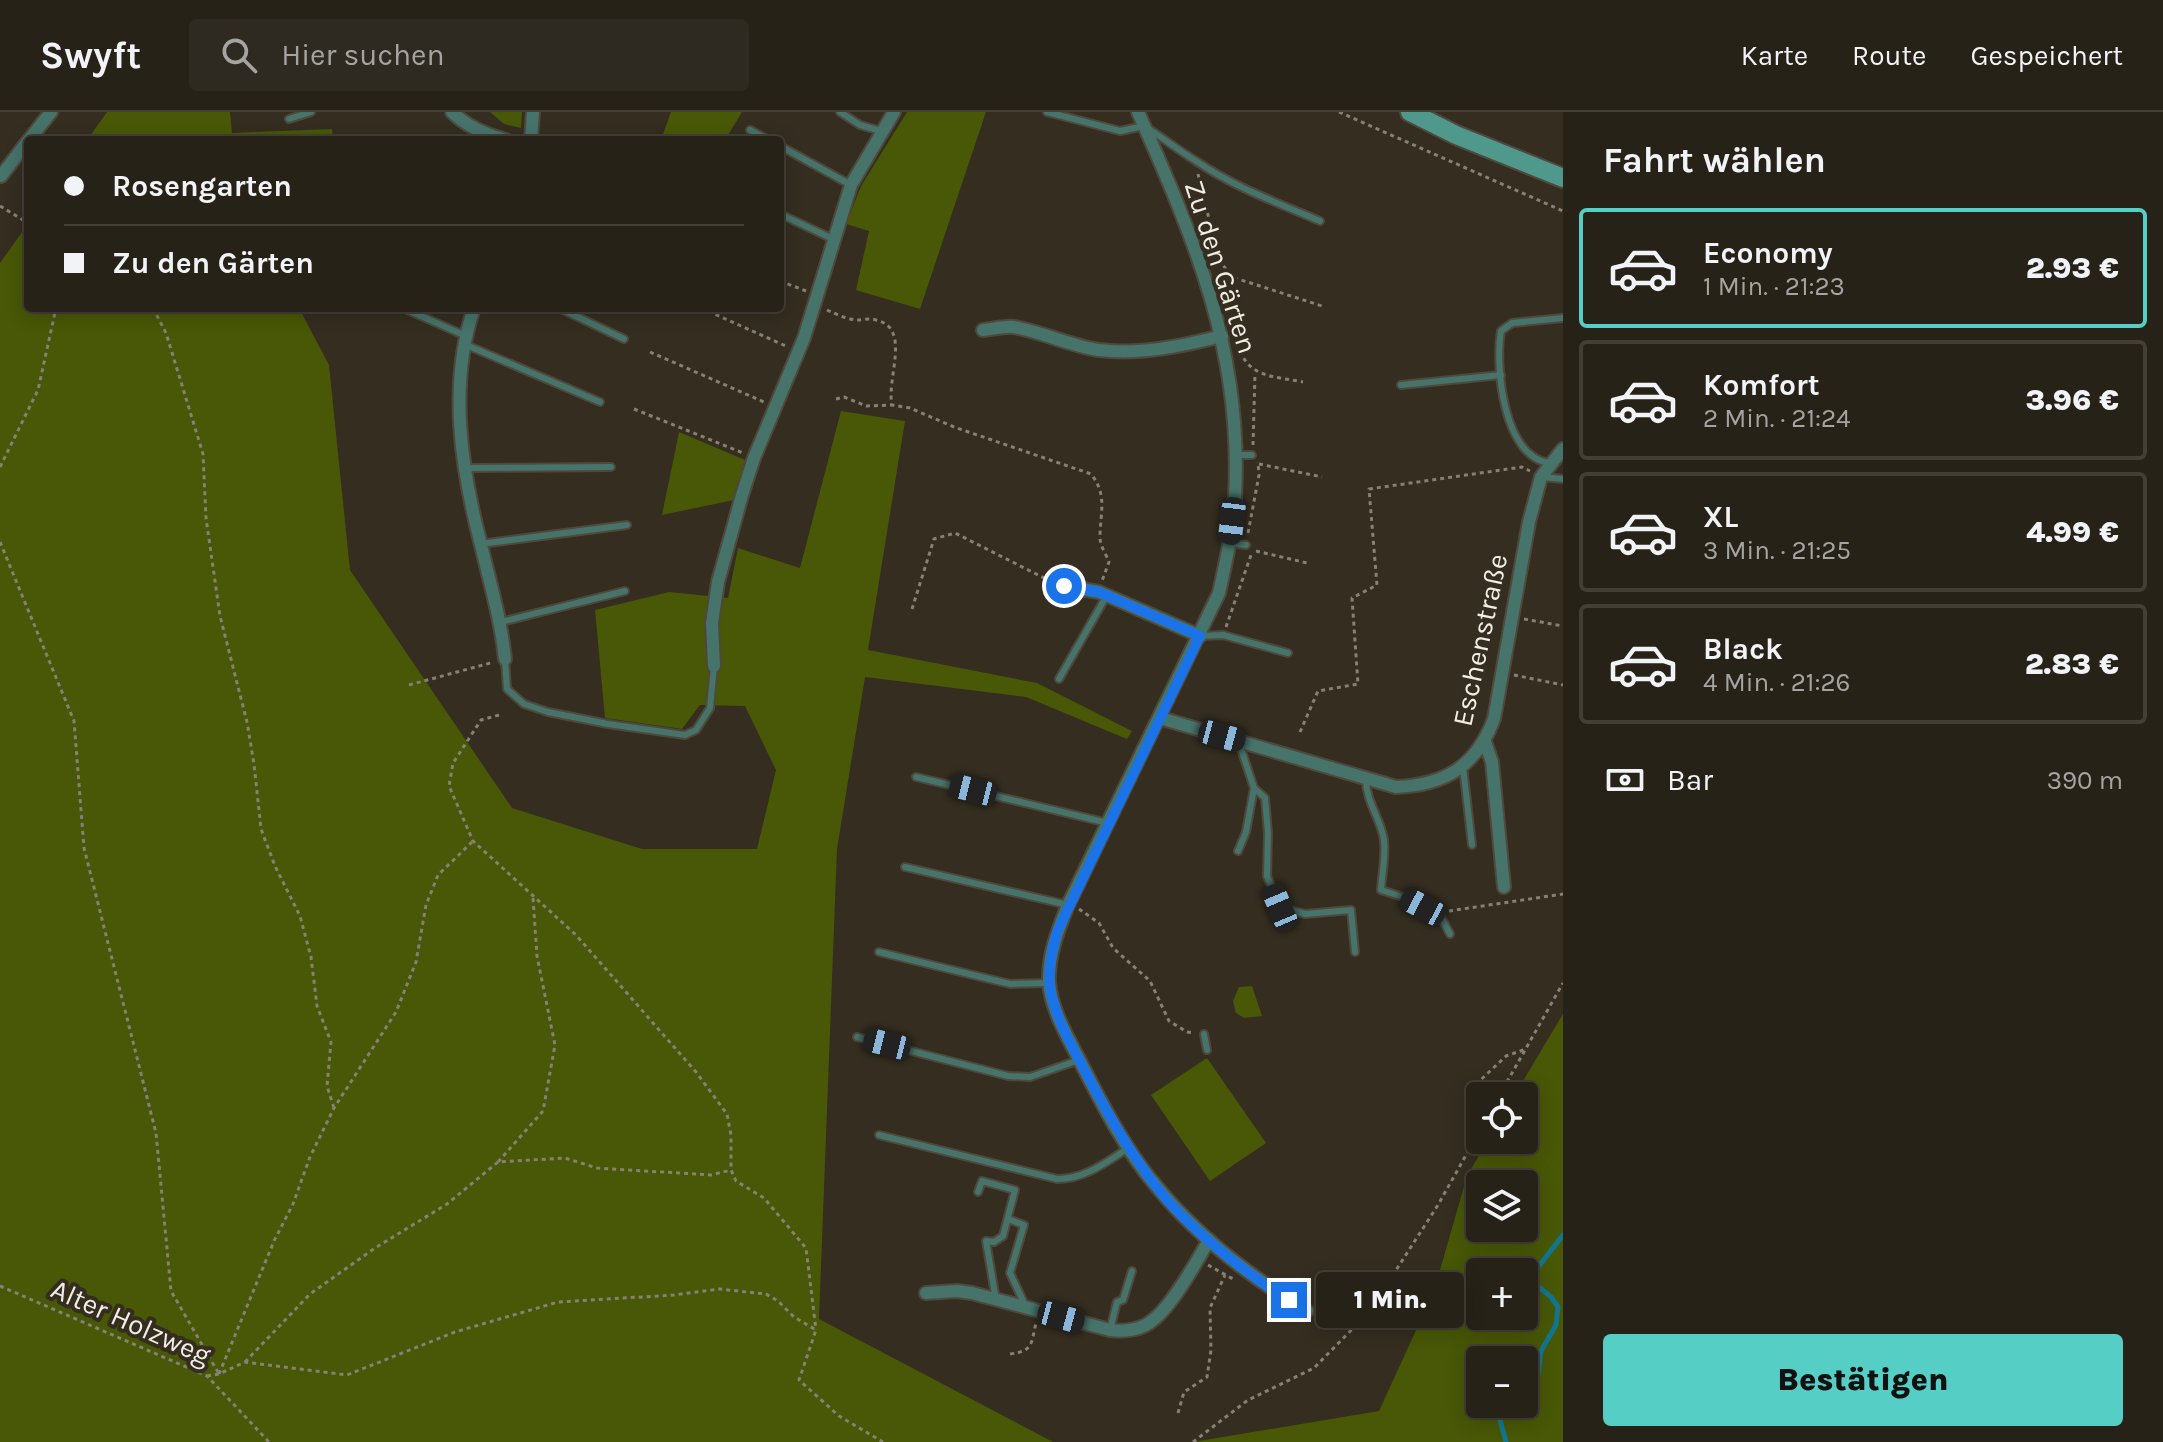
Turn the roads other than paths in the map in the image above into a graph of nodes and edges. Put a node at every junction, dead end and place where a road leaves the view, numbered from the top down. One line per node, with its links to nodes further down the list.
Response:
1 (51, 112): 14 (street)
2 (311, 112): 10 (lane)
3 (452, 112): 15 (street)
4 (533, 112): 16 (street)
5 (840, 112): 13 (lane)
6 (894, 112): 13 (street)
7 (1047, 112): 11 (lane)
8 (1138, 112): 11 (street, Zu den Gärten)
9 (1410, 112): 21 (main road)
10 (289, 119)
11 (1144, 126): 24 (lane); 31 (street, Zu den Gärten)
12 (750, 130): 17 (lane)
13 (881, 131): 22 (street)
14 (31, 136)
15 (492, 136)
16 (531, 136)
17 (761, 136)
18 (24, 145): 20 (street)
19 (784, 148): 22 (lane)
20 (1, 176)
21 (1563, 178)
22 (851, 185): 25 (street)
23 (784, 216): 25 (lane)
24 (1320, 221)
25 (833, 239): 56 (street)
26 (411, 312): 33 (lane)
27 (473, 312): 33 (street)
28 (567, 312): 32 (lane)
29 (1563, 318): 34 (lane)
30 (983, 330): 31 (street)
31 (1222, 336): 38 (street, Zu den Gärten)
32 (624, 339)
33 (465, 340): 36 (lane); 42 (street)
34 (1501, 375): 35 (lane); 40 (lane)
35 (1401, 385)
36 (600, 402)
37 (1563, 449): 40 (street, Eschenstraße)
38 (1236, 454): 39 (lane); 46 (street, Zu den Gärten)
39 (1252, 455)
40 (1549, 463): 43 (street, Eschenstraße)
41 (611, 467): 42 (lane)
42 (465, 468): 47 (street)
43 (1541, 477): 44 (lane); 60 (street, Eschenstraße)
44 (1563, 479)
45 (627, 525): 47 (lane)
46 (1230, 543): 48 (lane); 53 (street, Zu den Gärten)
47 (480, 544): 52 (street)
48 (1246, 545)
49 (1064, 586): 51 (street)
50 (625, 591): 52 (lane)
51 (1103, 593): 53 (street); 57 (lane)
52 (501, 622): 55 (street)
53 (1200, 636): 54 (lane); 58 (street, Zu den Gärten)
54 (1288, 653)
55 (505, 659): 56 (lane)
56 (714, 666)
57 (1059, 679)
58 (1160, 718): 59 (street, Eschenstraße); 65 (street, Zu den Gärten)
59 (1238, 740): 63 (street, Eschenstraße); 64 (lane)
60 (1485, 742): 61 (street, Eschenstraße); 69 (street)
61 (1463, 767): 63 (street, Eschenstraße); 66 (lane)
62 (916, 777): 65 (lane)
63 (1366, 780): 71 (lane)
64 (1254, 788): 67 (lane); 73 (lane)
65 (1108, 823): 70 (street, Zu den Gärten)
66 (1472, 845)
67 (1238, 851)
68 (905, 867): 70 (lane)
69 (1504, 887)
70 (1068, 905): 74 (street, Zu den Gärten)
71 (1450, 934)
72 (879, 952): 74 (lane)
73 (1355, 952)
74 (1049, 983): 78 (street, Zu den Gärten)
75 (1204, 1034): 77 (lane)
76 (857, 1037): 78 (lane)
77 (1207, 1050)
78 (1079, 1060): 80 (street, Zu den Gärten)
79 (879, 1135): 80 (lane)
80 (1130, 1147): 83 (street, Zu den Gärten)
81 (978, 1192): 82 (lane)
82 (1008, 1219): 86 (lane); 87 (lane)
83 (1209, 1240): 88 (street, Zu den Gärten); 89 (street)
84 (1132, 1271): 89 (lane)
85 (926, 1293): 86 (street)
86 (996, 1300): 87 (street)
87 (1033, 1310): 89 (street)
88 (1307, 1311)
89 (1110, 1330)

